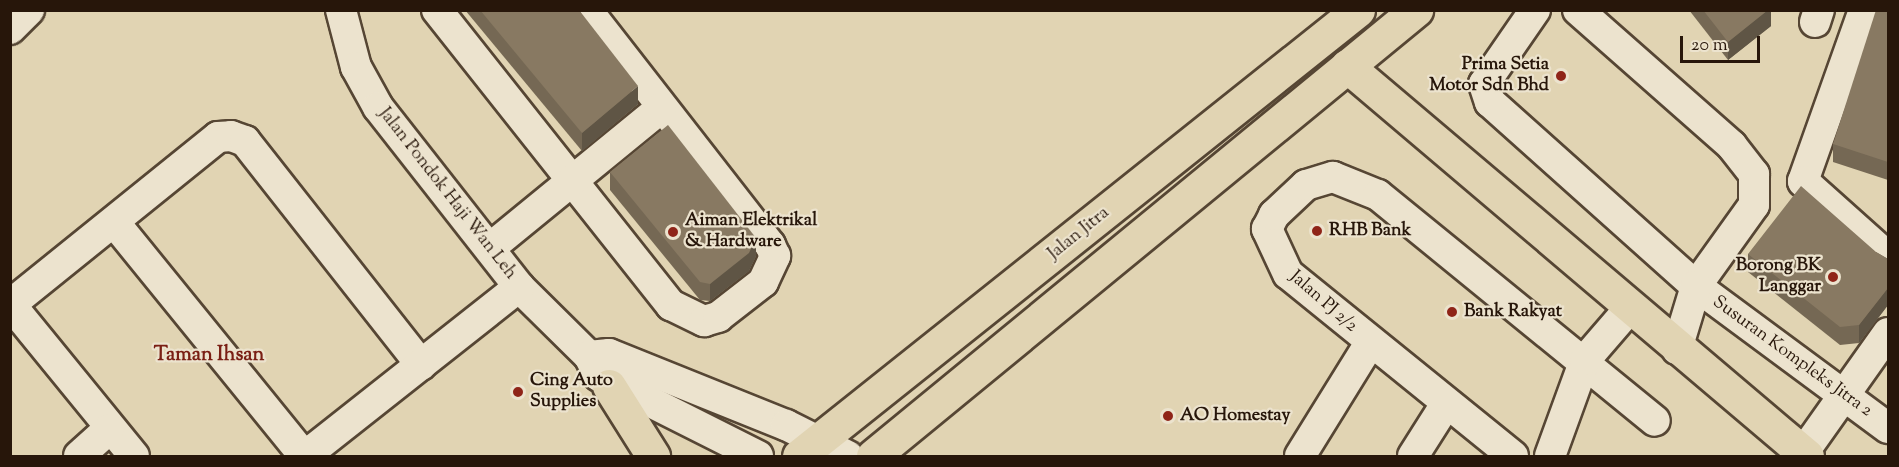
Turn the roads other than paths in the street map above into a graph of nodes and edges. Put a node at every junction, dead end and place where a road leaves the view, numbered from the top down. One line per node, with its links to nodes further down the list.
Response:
1 (29, 10): 10 (street)
2 (341, 10): 15 (street, Jalan Pondok Haji Wan Leh)
3 (437, 10): 13 (street)
4 (587, 10): 12 (street)
5 (1358, 10): 33 (main road, Jalan Jitra)
6 (1416, 10): 11 (main road)
7 (1535, 10): 18 (street, Susuran Kompleks Jitra 2)
8 (1578, 10): 18 (street)
9 (1864, 10): 16 (street)
10 (10, 29)
11 (1347, 66): 20 (main road); 41 (main road)
12 (661, 108): 13 (street); 13 (street)
13 (575, 182): 15 (street)
14 (114, 222): 19 (street); 26 (street); 37 (street)
15 (490, 249): 17 (street, Jalan Pondok Haji Wan Leh)
16 (1888, 257)
17 (519, 286): 24 (street, Jalan Pondok Haji Wan Leh); 26 (street)
18 (1696, 286): 23 (street); 28 (street, Susuran Kompleks Jitra 2)
19 (11, 304): 32 (street)
20 (1629, 309): 23 (main road); 25 (street)
21 (1888, 333): 28 (street)
22 (1370, 343): 25 (street, Jalan PJ 2/2); 29 (street, Jalan PJ 2/2); 42 (street)
23 (1677, 349): 34 (main road)
24 (589, 356): 27 (street, Jalan Pondok Haji Wan Leh); 33 (street)
25 (1585, 360): 30 (street, Jalan PJ 2/2); 45 (street)
26 (421, 365): 37 (street)
27 (609, 386): 38 (main road); 39 (street)
28 (1847, 397): 31 (street, Susuran Kompleks Jitra 2); 34 (street)
29 (1446, 404): 43 (street); 44 (street, Jalan PJ 2/2)
30 (1655, 421)
31 (1888, 428)
32 (110, 429): 35 (street); 36 (street)
33 (808, 449): 40 (street)
34 (1805, 455)
35 (79, 456)
36 (134, 456)
37 (304, 456)
38 (653, 456)
39 (758, 456)
40 (848, 456)
41 (873, 456)
42 (1300, 456)
43 (1413, 456)
44 (1513, 456)
45 (1550, 456)

